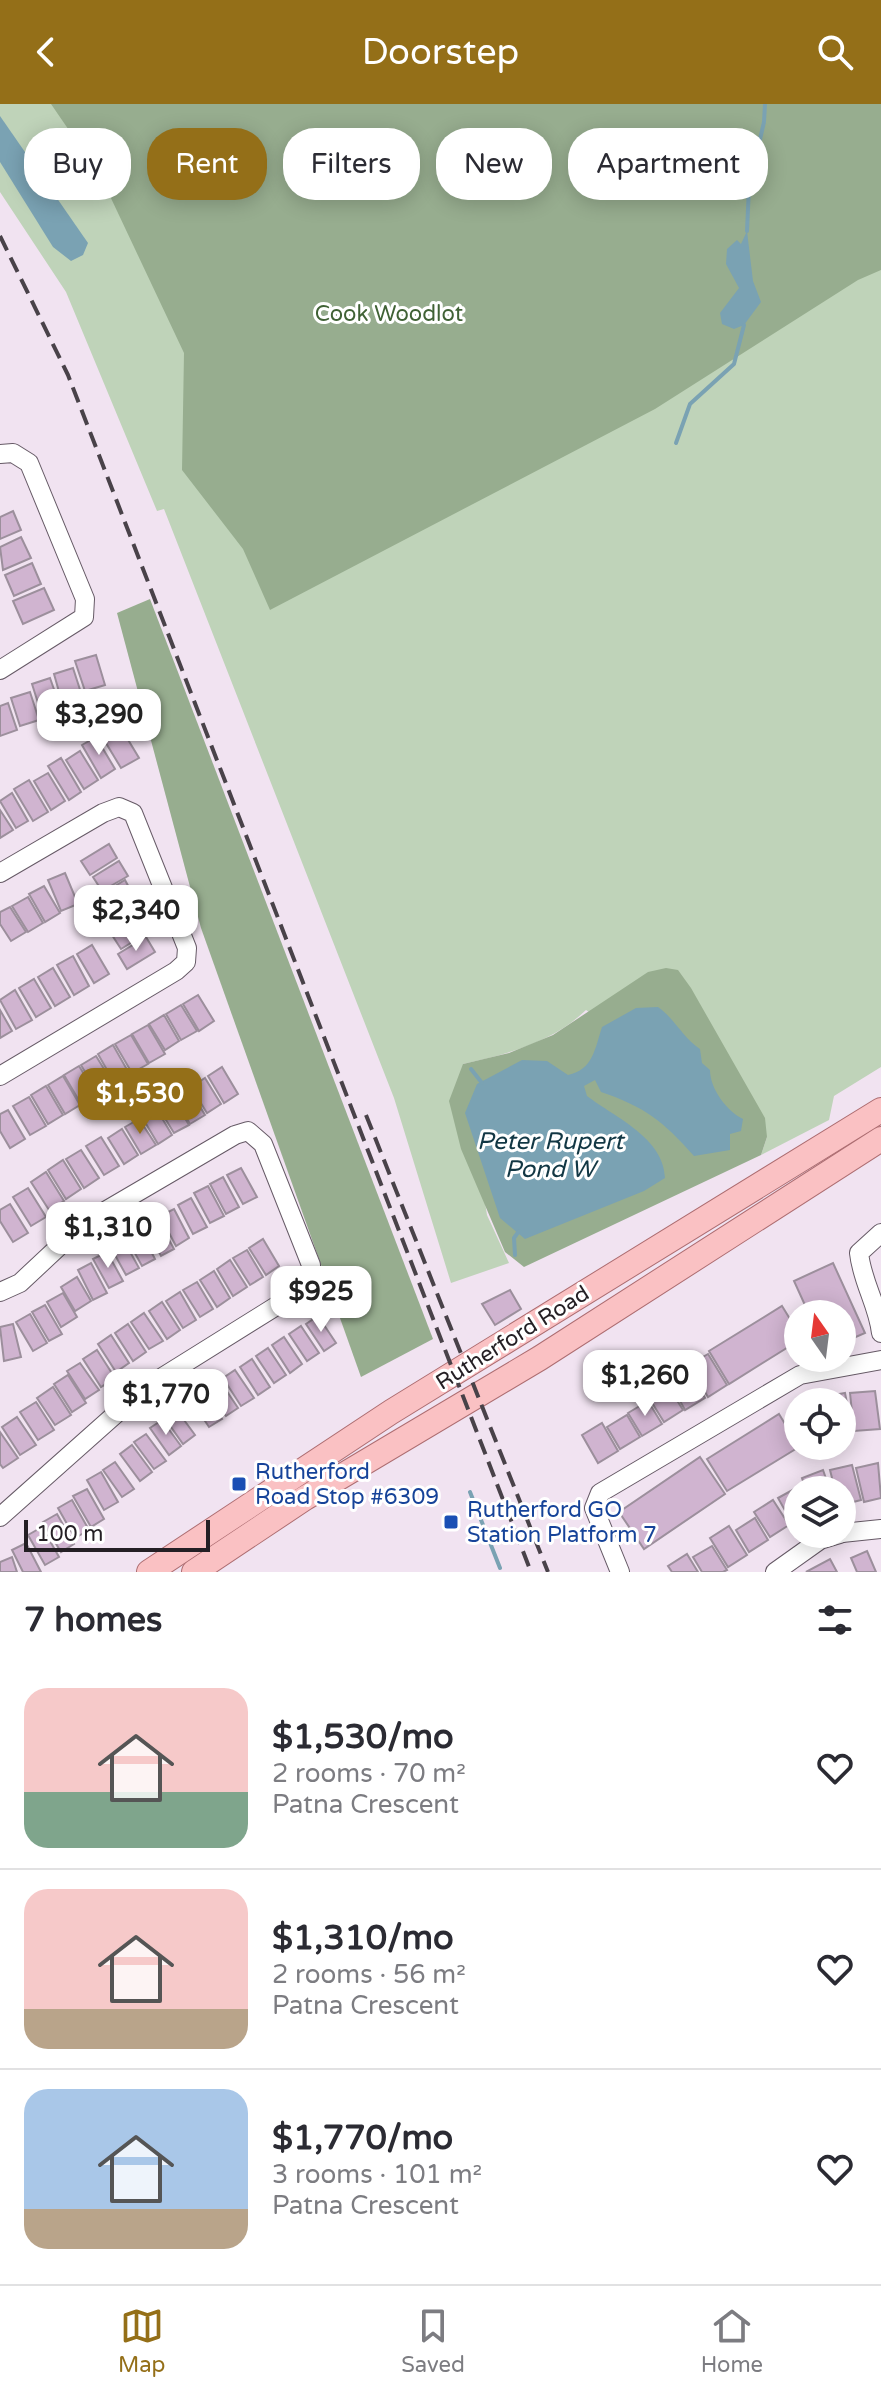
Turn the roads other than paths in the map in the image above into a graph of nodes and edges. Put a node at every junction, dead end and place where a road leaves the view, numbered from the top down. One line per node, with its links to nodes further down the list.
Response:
1 (0, 454): 2 (street)
2 (0, 670)
3 (0, 873): 4 (street)
4 (0, 1076)
5 (881, 1110): 15 (main road, Rutherford Road)
6 (881, 1139): 16 (main road, Rutherford Road)
7 (881, 1233): 9 (street)
8 (0, 1292): 11 (street)
9 (881, 1333)
10 (881, 1360): 17 (street)
11 (0, 1517)
12 (881, 1529): 13 (street)
13 (856, 1532)
14 (809, 1548): 18 (street)
15 (149, 1572)
16 (194, 1572)
17 (620, 1572)
18 (775, 1572)

